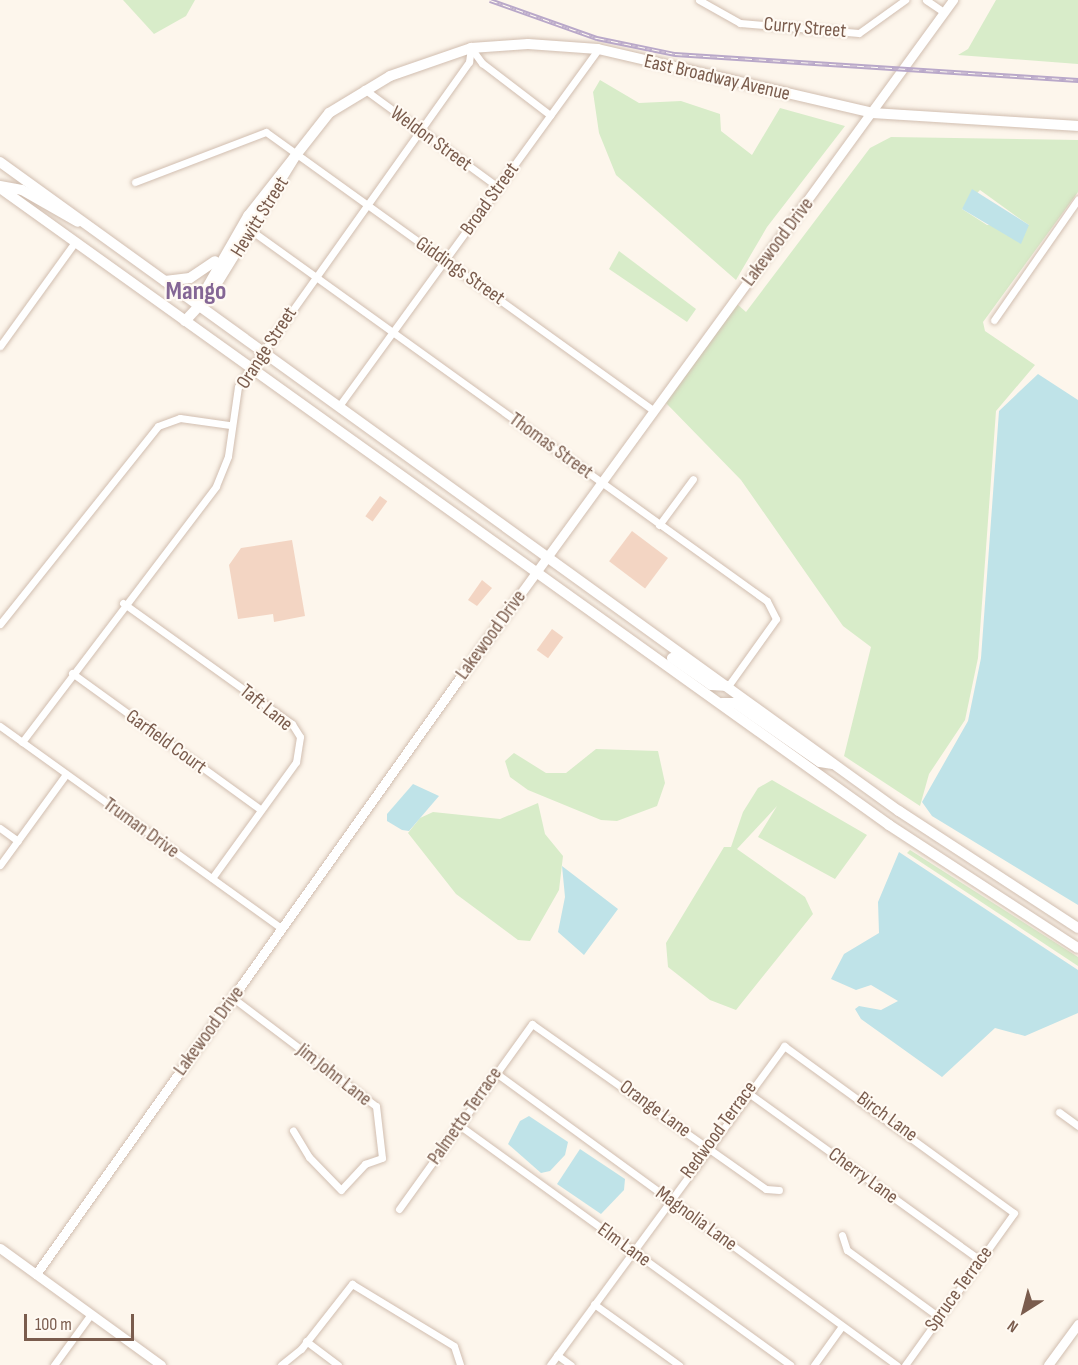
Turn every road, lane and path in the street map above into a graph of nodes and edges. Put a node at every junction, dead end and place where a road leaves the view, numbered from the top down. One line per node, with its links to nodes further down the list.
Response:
1 (699, 0): 2 (street, Curry Street)
2 (905, 0)
3 (926, 0): 5 (street)
4 (953, 0): 5 (street, Lakewood Drive)
5 (944, 12): 9 (street, Lakewood Drive)
6 (471, 48): 7 (main road, East Broadway Avenue); 8 (main road, East Broadway Avenue); 10 (street); 12 (street, Orange Street)
7 (597, 48): 9 (main road, East Broadway Avenue); 10 (street, Broad Street)
8 (364, 89): 12 (street, Weldon Street); 13 (main road, Hewitt Street)
9 (873, 113): 11 (main road, East Broadway Avenue); 35 (street, Lakewood Drive)
10 (550, 115): 17 (street, Broad Street)
11 (1078, 126)
12 (419, 132): 17 (street, Weldon Street); 19 (street, Orange Street)
13 (296, 154): 15 (street, Giddings Street); 19 (street, Giddings Street); 21 (main road, Hewitt Street); 23 (main road, Hewitt Street)
14 (0, 162): 20 (main road)
15 (135, 182)
16 (0, 187): 20 (main road); 22 (main road)
17 (498, 188): 24 (street, Broad Street)
18 (1078, 199): 28 (street)
19 (366, 206): 24 (street, Giddings Street); 25 (street, Orange Street)
20 (84, 223): 26 (main road)
21 (252, 231): 25 (street, Thomas Street); 27 (main road, Hewitt Street)
22 (75, 242): 29 (main road); 31 (street)
23 (226, 250): 26 (main road); 27 (main road, Hewitt Street)
24 (446, 260): 30 (street, Broad Street); 35 (street, Giddings Street)
25 (314, 276): 30 (street, Thomas Street); 32 (street, Orange Street)
26 (165, 281): 27 (main road)
27 (197, 305): 29 (main road, Hewitt Street); 32 (main road)
28 (994, 320)
29 (185, 321): 33 (main road)
30 (394, 332): 34 (street, Broad Street); 38 (street, Thomas Street)
31 (0, 346)
32 (262, 351): 33 (street, Orange Street); 34 (main road)
33 (251, 367): 36 (street, Orange Street); 41 (main road)
34 (339, 406): 40 (main road)
35 (654, 410): 38 (street, Lakewood Drive)
36 (229, 425): 42 (street, Orange Street); 43 (street)
37 (693, 478): 39 (street)
38 (601, 482): 39 (street, Thomas Street); 40 (street, Lakewood Drive)
39 (659, 525): 46 (street, Thomas Street)
40 (548, 556): 41 (street, Lakewood Drive); 46 (main road)
41 (537, 571): 44 (main road); 58 (street, Lakewood Drive)
42 (123, 603): 45 (street, Orange Street); 52 (street, Taft Lane)
43 (0, 624)
44 (647, 648): 46 (main road); 47 (main road)
45 (72, 673): 49 (street, Orange Street); 52 (street, Garfield Court)
46 (728, 686): 50 (main road)
47 (722, 703): 50 (main road); 59 (main road)
48 (0, 726): 49 (street, Truman Drive)
49 (22, 742): 51 (street, Truman Drive)
50 (836, 764): 57 (main road)
51 (66, 774): 54 (street); 56 (street, Truman Drive)
52 (261, 810): 56 (street, Taft Lane)
53 (0, 828): 54 (street)
54 (18, 841): 55 (street)
55 (0, 865)
56 (212, 878): 58 (street, Truman Drive)
57 (1078, 928)
58 (282, 929): 60 (street, Lakewood Drive)
59 (1078, 948)
60 (233, 998): 68 (street, Jim John Lane); 78 (street, Lakewood Drive)
61 (532, 1024): 63 (street, Palmetto Terrace); 69 (street, Orange Lane)
62 (763, 1070): 64 (street, Redwood Terrace); 73 (street, Birch Lane)
63 (496, 1073): 66 (street, Palmetto Terrace); 71 (street, Magnolia Lane)
64 (747, 1092): 69 (street, Redwood Terrace); 77 (street, Cherry Lane)
65 (1059, 1112): 67 (street)
66 (459, 1125): 72 (street, Palmetto Terrace); 76 (street, Elm Lane)
67 (1078, 1126)
68 (293, 1130)
69 (707, 1147): 70 (street, Orange Lane); 71 (street, Redwood Terrace)
70 (779, 1190)
71 (669, 1199): 76 (street, Redwood Terrace); 84 (street, Magnolia Lane)
72 (399, 1209)
73 (1014, 1213): 77 (street, Spruce Terrace)
74 (842, 1235): 81 (street)
75 (0, 1248): 78 (street)
76 (632, 1251): 79 (street, Redwood Terrace); 96 (street, Elm Lane)
77 (980, 1260): 81 (street, Spruce Terrace)
78 (36, 1274): 80 (street)
79 (594, 1304): 87 (street, Redwood Terrace); 95 (street)
80 (91, 1314): 88 (street); 89 (street)
81 (939, 1317): 99 (street, Spruce Terrace)
82 (1078, 1317): 86 (street)
83 (1078, 1324): 86 (street)
84 (842, 1326): 97 (street); 98 (street, Magnolia Lane)
85 (306, 1341): 90 (street); 91 (street); 92 (street)
86 (1058, 1352): 100 (street)
87 (557, 1355): 93 (street, Redwood Terrace); 94 (street)
88 (54, 1365)
89 (161, 1365)
90 (281, 1365)
91 (338, 1365)
92 (460, 1365)
93 (550, 1365)
94 (571, 1365)
95 (679, 1365)
96 (790, 1365)
97 (814, 1365)
98 (897, 1365)
99 (905, 1365)
100 (1048, 1365)

